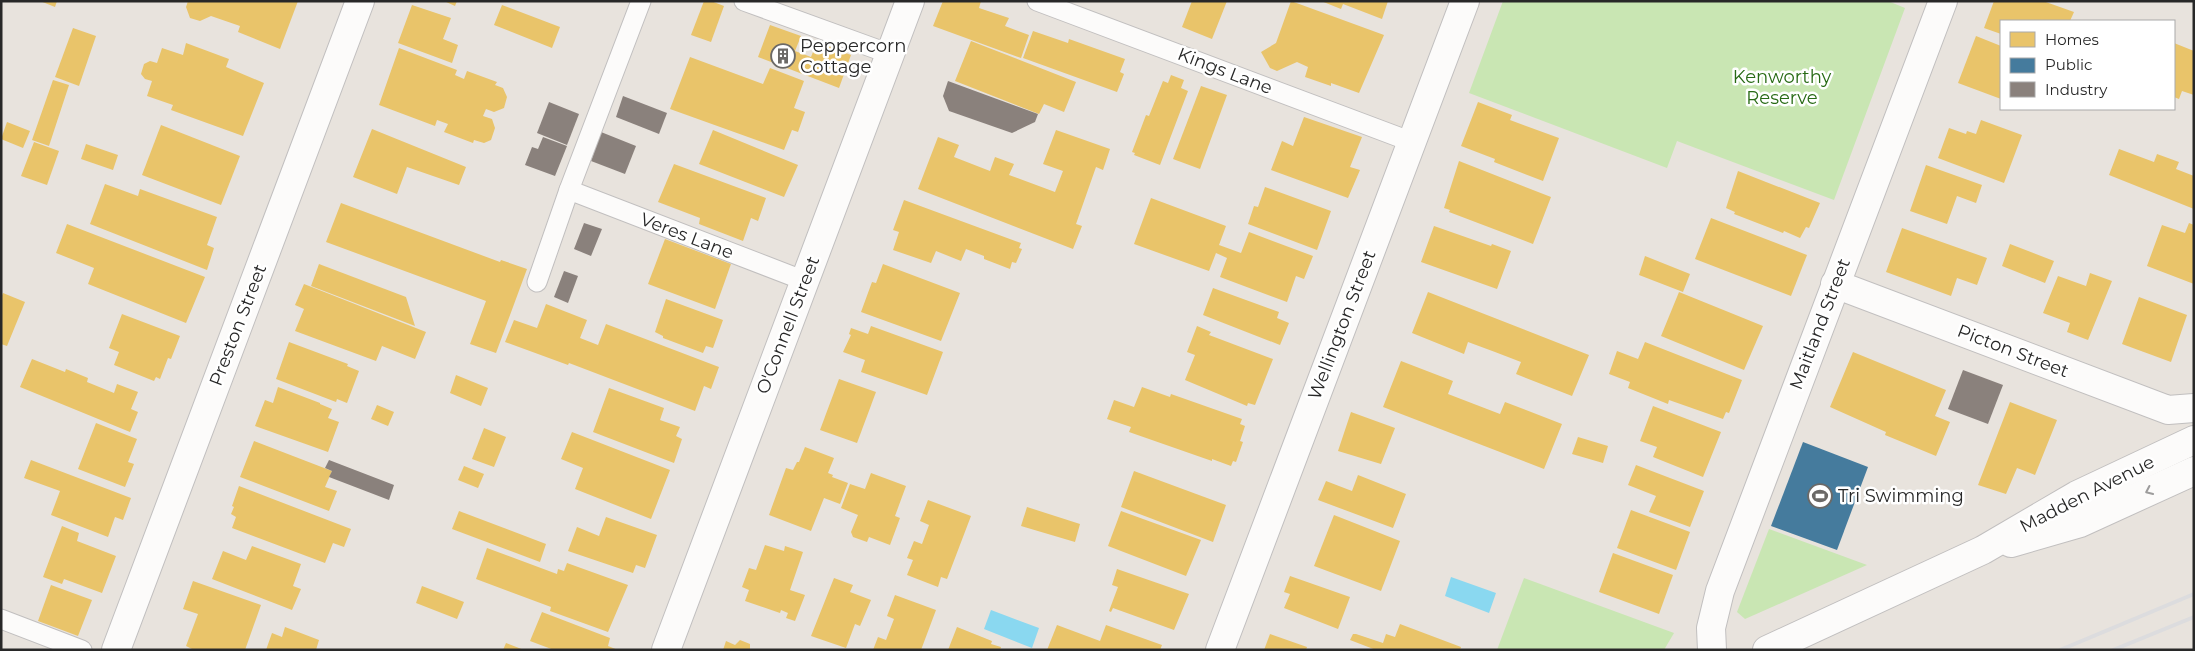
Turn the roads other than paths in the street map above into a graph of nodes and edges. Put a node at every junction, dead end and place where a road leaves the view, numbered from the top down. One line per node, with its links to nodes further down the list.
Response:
1 (360, 1): 20 (street, Preston Street)
2 (641, 1): 10 (lane)
3 (744, 1): 8 (lane)
4 (910, 1): 8 (street, O'Connell Street)
5 (1037, 1): 9 (lane, Kings Lane)
6 (1465, 1): 9 (street, Wellington Street)
7 (1943, 1): 13 (street, Maitland Street)
8 (890, 54): 11 (street, O'Connell Street)
9 (1412, 142): 22 (street, Wellington Street)
10 (569, 190): 11 (lane, Veres Lane); 12 (lane)
11 (804, 281): 21 (street, O'Connell Street)
12 (537, 282)
13 (1835, 284): 14 (street, Picton Street); 23 (street, Maitland Street)
14 (2194, 408)
15 (2194, 440): 17 (street, Madden Avenue)
16 (2194, 471): 17 (street, Madden Avenue, one-way to 17)
17 (1983, 550): 24 (street, Madden Avenue)
18 (1, 620): 19 (lane)
19 (82, 650)
20 (116, 650)
21 (666, 650)
22 (1220, 650)
23 (1712, 650)
24 (1767, 650)

